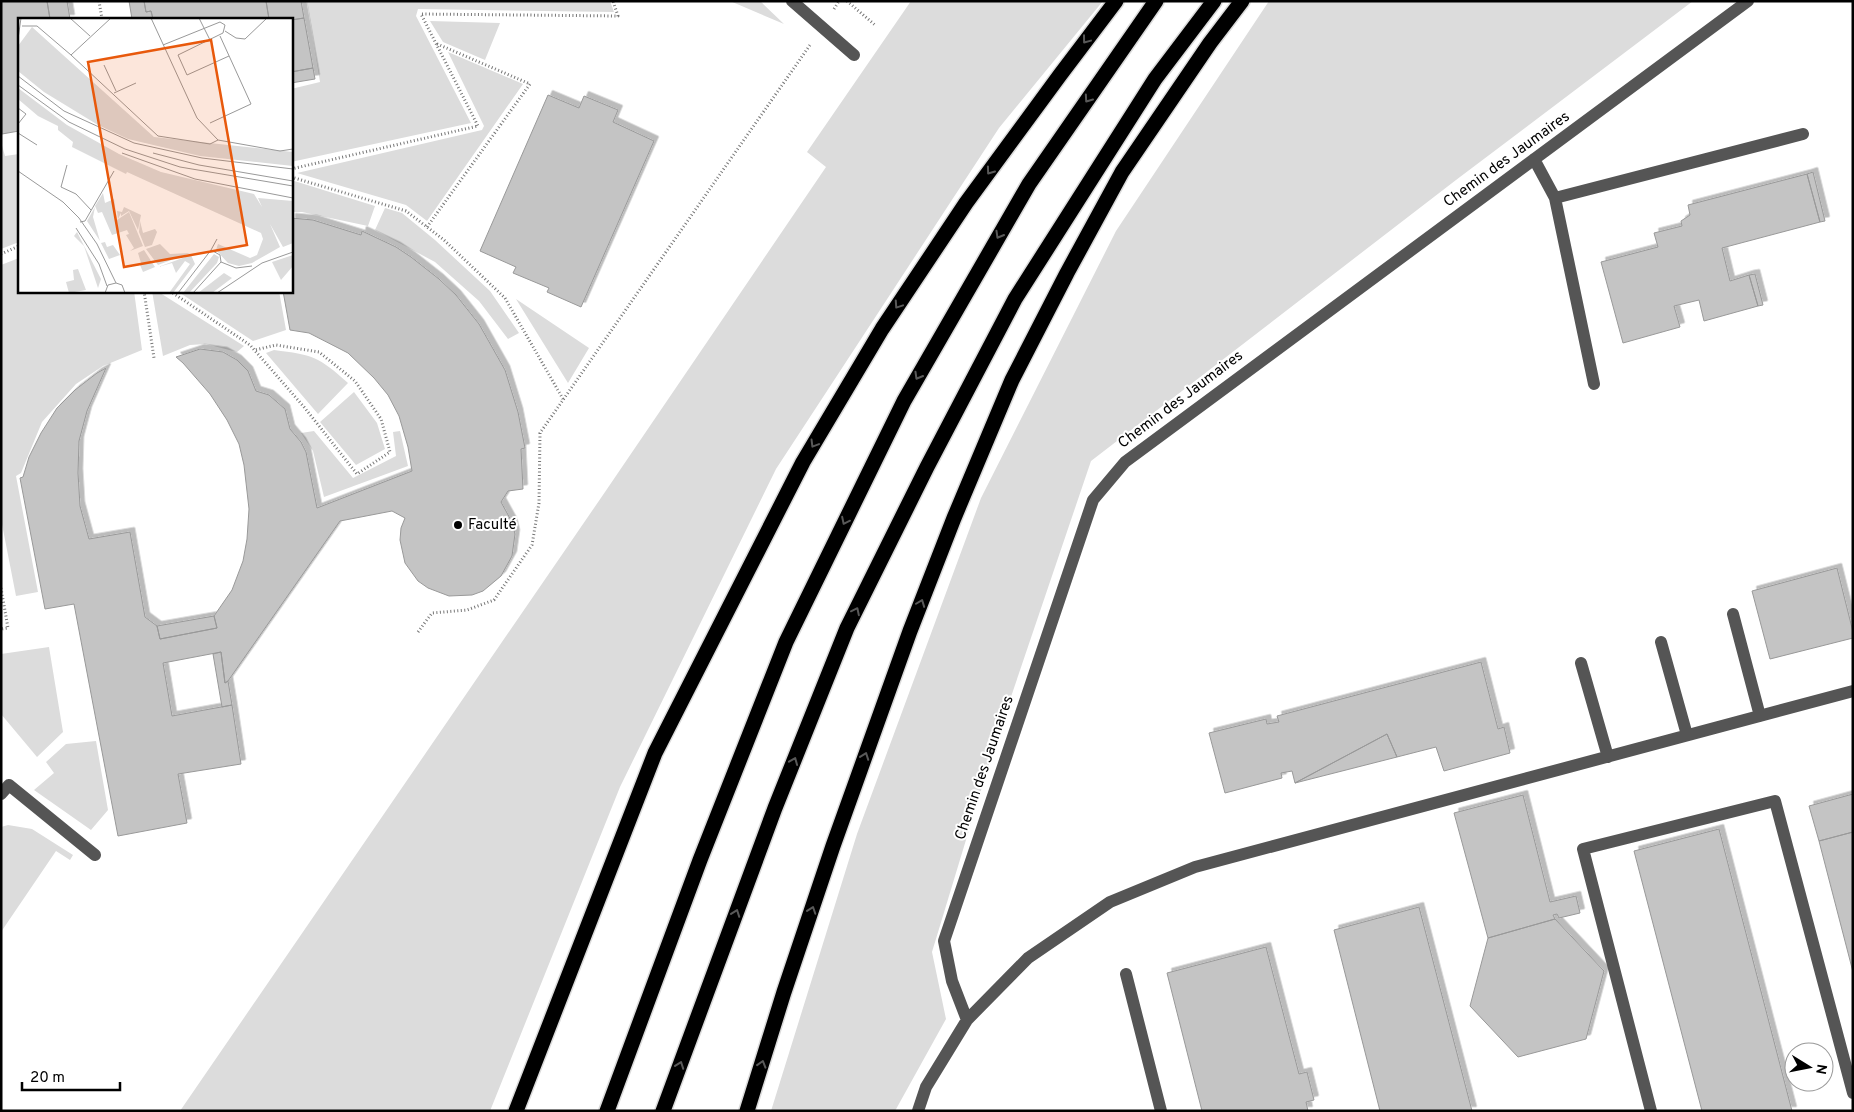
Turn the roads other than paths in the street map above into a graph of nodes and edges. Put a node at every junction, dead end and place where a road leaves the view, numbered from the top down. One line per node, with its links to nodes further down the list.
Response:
1 (792, 1): 7 (street)
2 (1116, 1): 24 (highway, one-way to 24)
3 (1156, 1): 25 (highway, one-way to 25)
4 (1214, 1): 26 (highway, one-way to 4)
5 (1242, 1): 27 (highway, one-way to 5)
6 (1748, 1): 9 (street, Chemin des Jaumaires)
7 (854, 55)
8 (1802, 134): 10 (street)
9 (1534, 159): 10 (street); 22 (street, Chemin des Jaumaires)
10 (1555, 198): 11 (street)
11 (1594, 384)
12 (1733, 614): 16 (street)
13 (1661, 642): 17 (street)
14 (1581, 663): 18 (street)
15 (1853, 691): 16 (street)
16 (1760, 716): 17 (street)
17 (1687, 735): 18 (street)
18 (1608, 757): 22 (street)
19 (4, 785): 20 (street)
20 (95, 855)
21 (1126, 974): 29 (street)
22 (967, 1020): 28 (street)
23 (1853, 1093): 30 (street)
24 (516, 1111)
25 (607, 1111)
26 (663, 1111)
27 (747, 1111)
28 (918, 1111)
29 (1161, 1111)
30 (1651, 1111)

